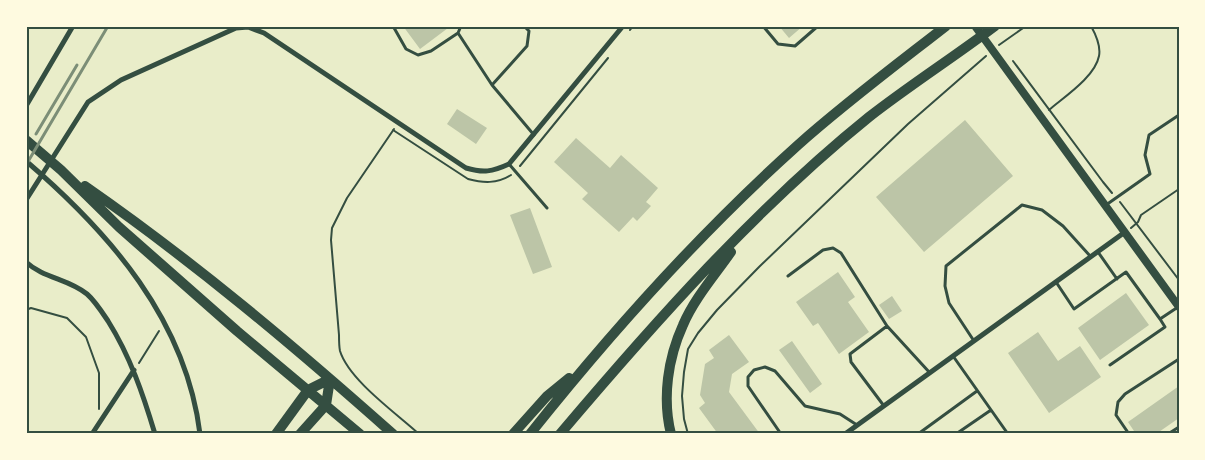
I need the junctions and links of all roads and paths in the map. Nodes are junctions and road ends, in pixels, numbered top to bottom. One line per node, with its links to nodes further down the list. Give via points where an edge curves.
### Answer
1 (73, 26): 20 (street)
2 (393, 26): 14 (lane, via 406,49 418,55 431,51)
3 (461, 26): 14 (lane)
4 (524, 26): 19 (lane, via 529,31 527,46)
5 (623, 26): 24 (street)
6 (763, 26): 7 (lane, via 778,44 795,46)
7 (818, 26)
8 (946, 26): 52 (highway, via 852,99 744,195)
9 (975, 26): 32 (street)
10 (995, 26): 34 (highway, via 870,117)
11 (1026, 26): 13 (path)
12 (1091, 26): 21 (path, via 1100,56 1094,69)
13 (1018, 32)
14 (458, 33): 19 (lane)
15 (999, 42): 16 (path)
16 (1004, 49)
17 (1010, 57): 21 (path)
18 (975, 64): 77 (path, via 759,267 698,333 688,349 684,372 682,396)
19 (492, 86): 24 (lane)
20 (26, 106)
21 (1049, 110): 30 (path)
22 (1179, 115): 30 (lane, via 1149,135 1145,155 1150,174)
23 (398, 123): 27 (street, via 466,168 479,172); 31 (street, via 264,33 248,27 236,28 104,90 88,102); 72 (path, via 347,198 332,228 331,240 340,350 364,386)
24 (534, 135): 27 (street)
25 (26, 140): 28 (highway)
26 (26, 161): 47 (street, via 113,246 146,290)
27 (509, 164): 33 (lane)
28 (61, 170): 56 (highway, via 212,280); 57 (highway, via 237,332)
29 (1179, 189): 35 (path, via 1141,215)
30 (1117, 197): 32 (lane); 35 (path)
31 (26, 200)
32 (1106, 205): 36 (street)
33 (547, 208)
34 (751, 224): 75 (highway, via 625,358); 76 (highway, via 683,324 669,365 666,397)
35 (1136, 224): 36 (path); 42 (path)
36 (1125, 232): 37 (street); 44 (street)
37 (1098, 252): 38 (street); 41 (lane)
38 (1091, 257): 43 (street); 49 (lane, via 1063,226 1042,210 1022,205 946,266 945,286 949,303)
39 (26, 262): 54 (street, via 87,294 114,331)
40 (788, 276): 48 (lane, via 823,250 833,248 841,254)
41 (1117, 279): 43 (lane, via 1074,309); 46 (lane, via 1126,272)
42 (1179, 280)
43 (1056, 282): 49 (street)
44 (1179, 307): 46 (lane)
45 (26, 310): 62 (path, via 32,308 67,318 86,337 99,373)
46 (1160, 320): 53 (lane, via 1165,327)
47 (164, 322): 54 (path); 67 (street, via 188,380)
48 (887, 326): 55 (lane); 60 (lane, via 850,354 850,362)
49 (974, 341): 50 (street)
50 (953, 356): 55 (street); 58 (lane)
51 (1179, 359): 83 (lane, via 1125,394 1118,402 1116,414)
52 (586, 364): 73 (highway, via 547,396); 74 (highway)
53 (1110, 365)
54 (134, 370): 62 (street); 66 (street)
55 (930, 373): 60 (street)
56 (330, 379): 57 (highway); 59 (highway); 71 (highway)
57 (308, 390): 59 (highway); 68 (highway)
58 (977, 391): 61 (lane); 80 (lane)
59 (326, 405): 69 (highway); 70 (highway)
60 (884, 406): 63 (street)
61 (991, 410): 81 (lane); 82 (lane)
62 (98, 424): 65 (street)
63 (857, 425): 78 (lane, via 840,414 805,406 775,371 765,367 754,370 748,377 748,386); 79 (street)
64 (1179, 427): 84 (lane)
65 (92, 434)
66 (154, 434)
67 (200, 434)
68 (276, 434)
69 (300, 434)
70 (360, 434)
71 (392, 434)
72 (419, 434)
73 (513, 434)
74 (530, 434)
75 (560, 434)
76 (671, 434)
77 (688, 434)
78 (781, 434)
79 (845, 434)
80 (918, 434)
81 (956, 434)
82 (1008, 434)
83 (1129, 434)
84 (1168, 434)

